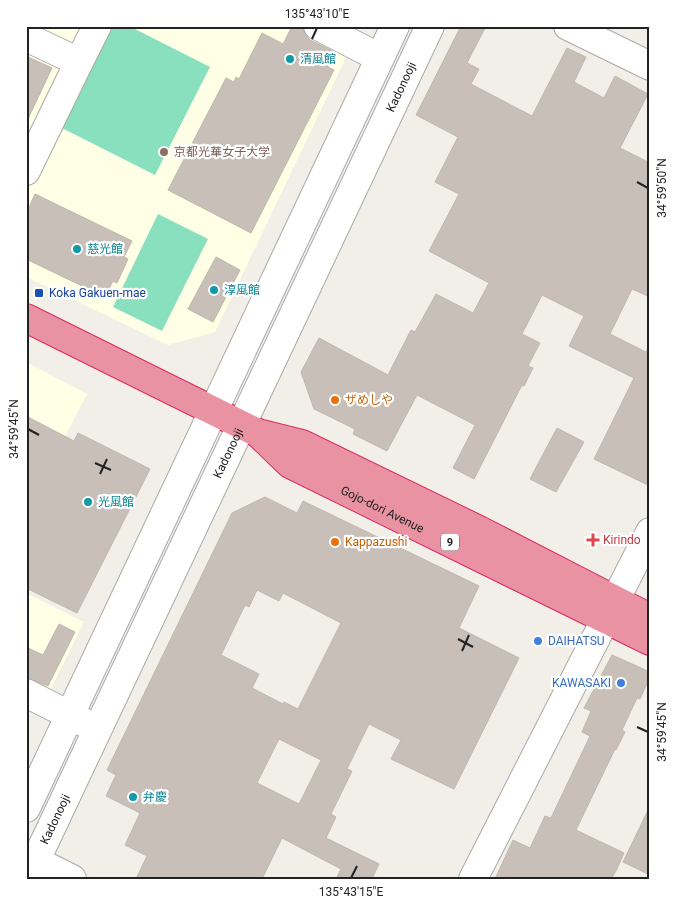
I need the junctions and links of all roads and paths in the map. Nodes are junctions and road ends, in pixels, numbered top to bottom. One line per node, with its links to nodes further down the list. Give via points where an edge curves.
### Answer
1 (97, 26): 8 (street)
2 (318, 26): 7 (street)
3 (395, 26): 7 (street)
4 (430, 26): 13 (street, Kadonooji)
5 (568, 26): 9 (street)
6 (26, 37): 8 (street)
7 (380, 58): 12 (street)
8 (79, 62): 10 (street)
9 (650, 66)
10 (26, 171)
11 (26, 318): 12 (highway, Gojo-dori Avenue / 9)
12 (214, 411): 13 (highway, Gojo-dori Avenue / 9); 19 (street)
13 (250, 429): 15 (highway, Gojo-dori Avenue / 9, via 302,444 479,530); 20 (street, Kadonooji)
14 (650, 532): 15 (street)
15 (610, 609): 16 (highway, Gojo-dori Avenue / 9); 17 (highway, Gojo-dori Avenue / 9); 24 (street)
16 (650, 618)
17 (650, 641)
18 (26, 693): 19 (street)
19 (70, 715): 20 (street); 21 (street)
20 (98, 729): 22 (street, Kadonooji)
21 (26, 808)
22 (30, 865): 23 (street)
23 (72, 879)
24 (473, 879)

